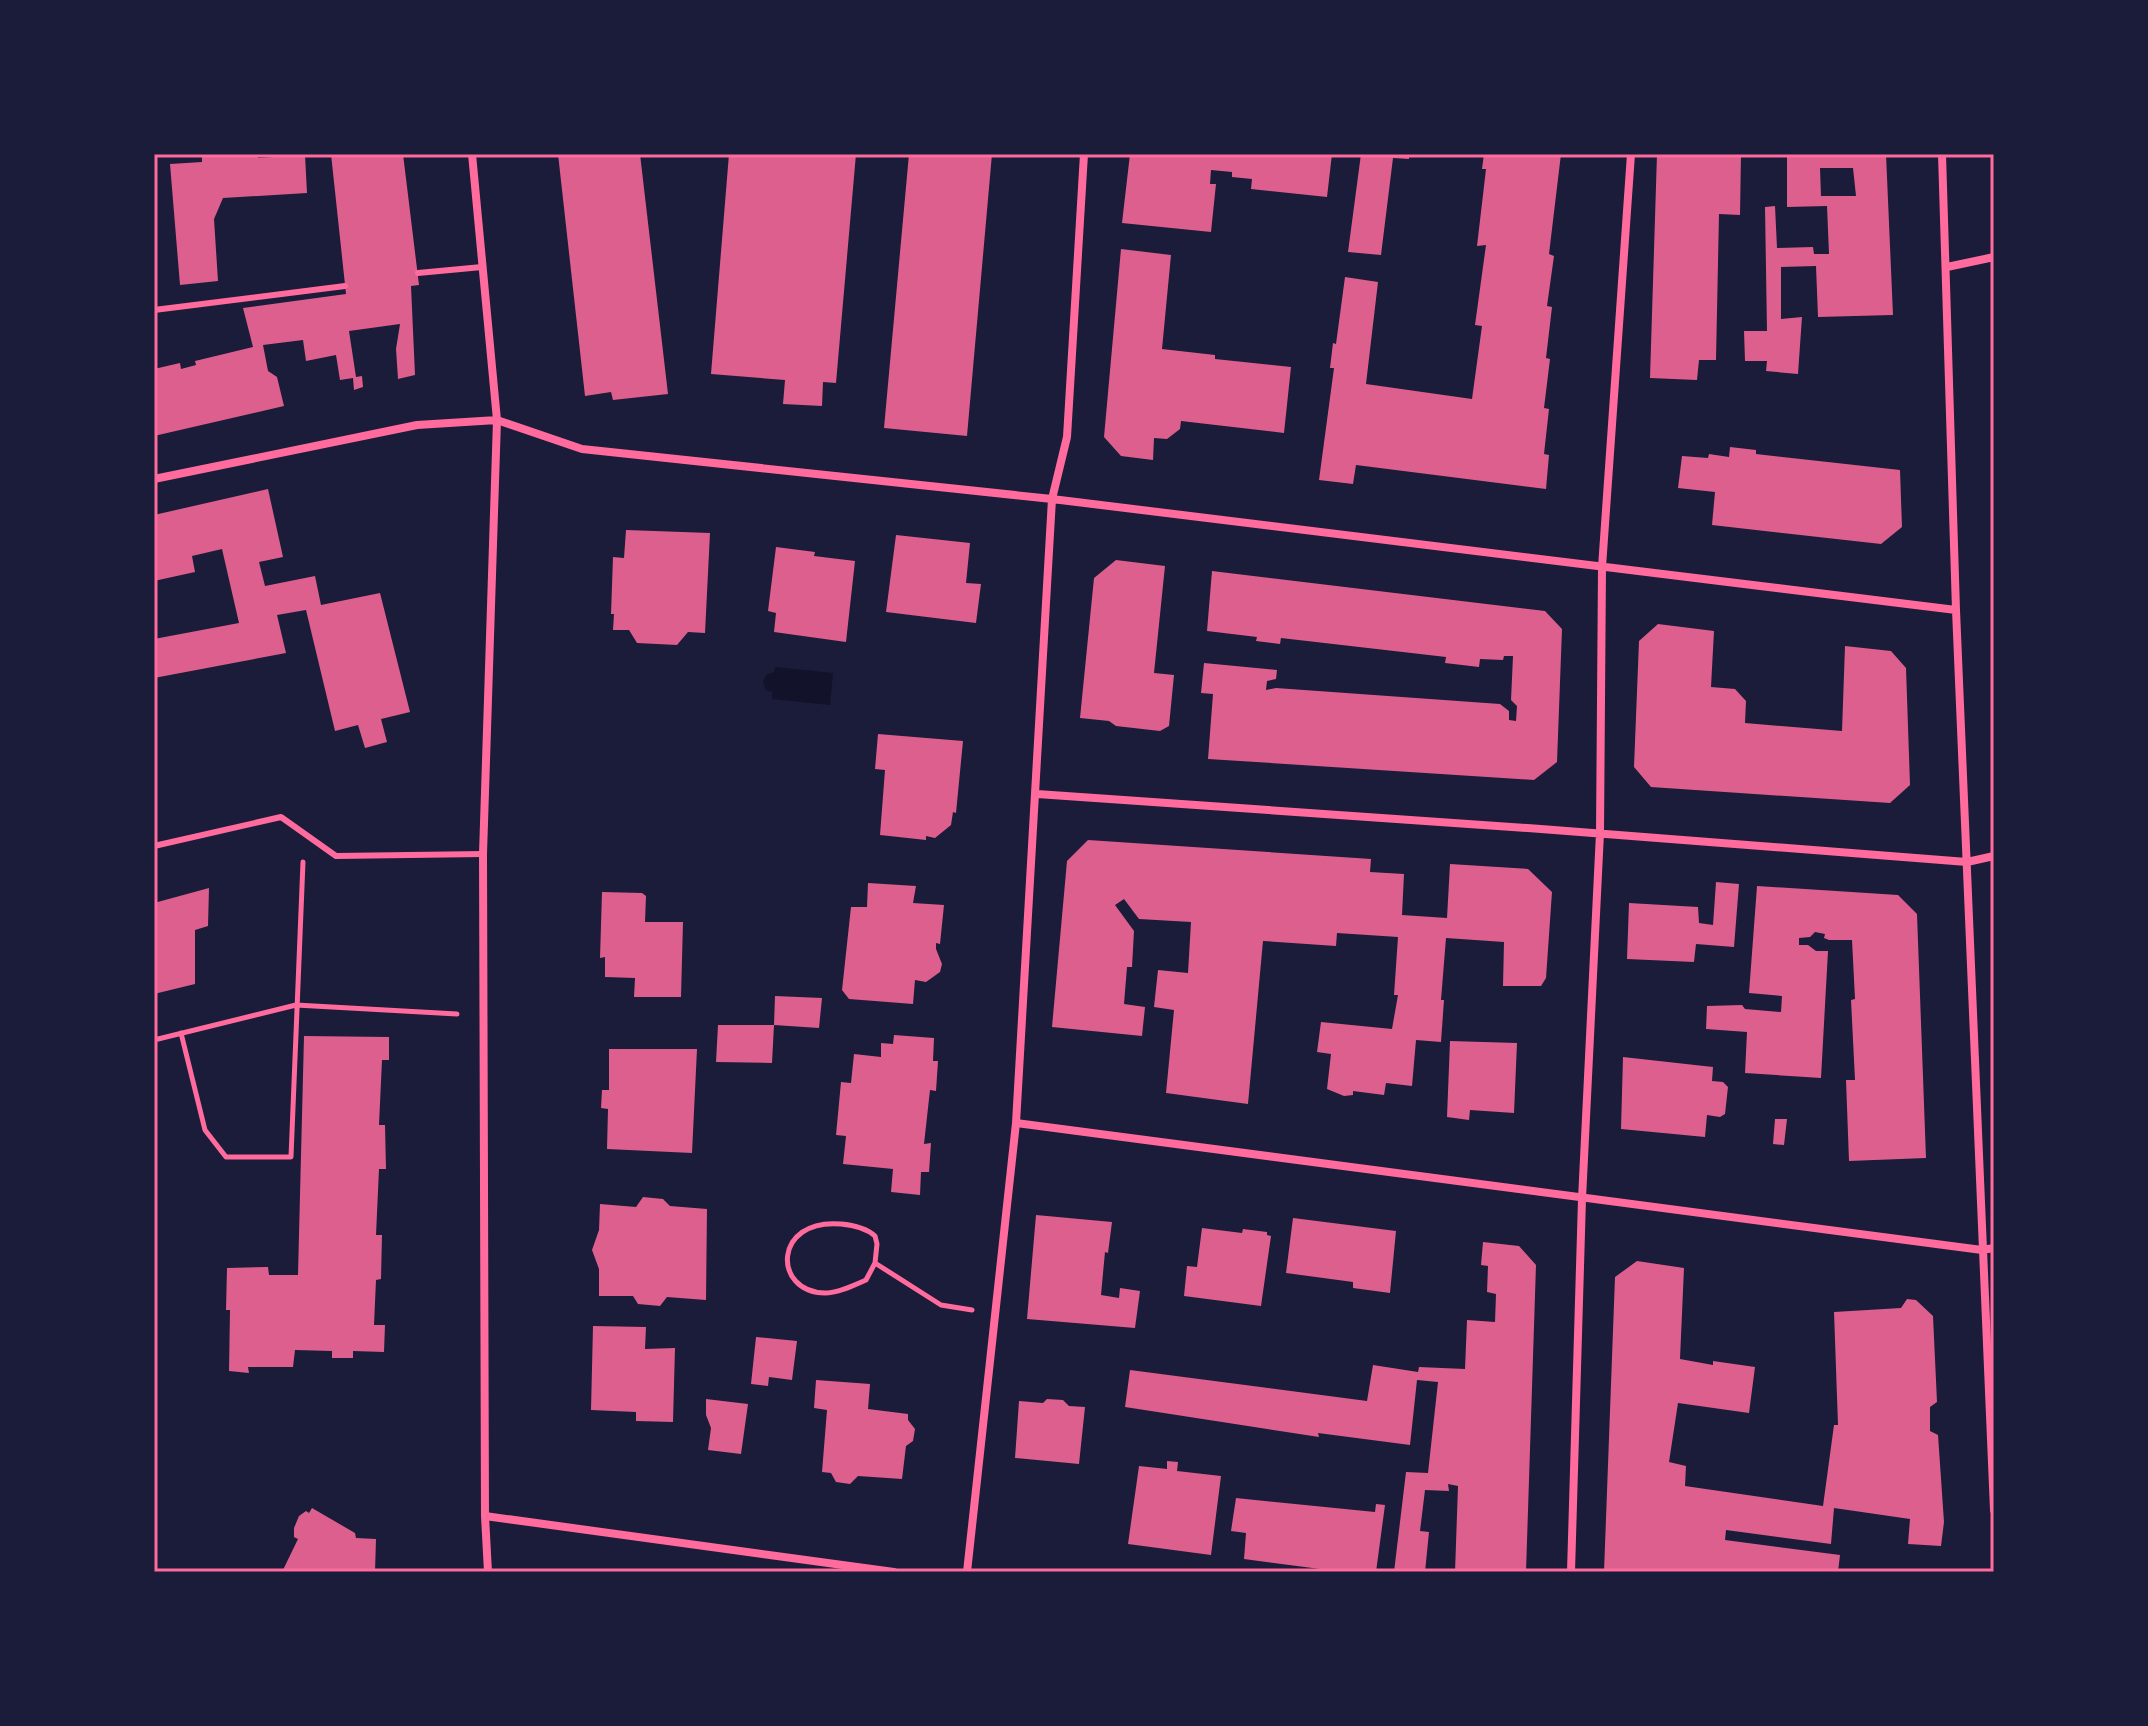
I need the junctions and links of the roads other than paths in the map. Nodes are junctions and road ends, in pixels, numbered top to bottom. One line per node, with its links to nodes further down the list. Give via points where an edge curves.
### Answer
1 (472, 154): 6 (street)
2 (1084, 154): 13 (street, via 1067,437)
3 (1631, 154): 14 (street)
4 (1942, 154): 7 (street)
5 (1994, 257): 7 (street)
6 (482, 267): 8 (lane); 11 (street)
7 (1947, 267): 15 (street)
8 (418, 273)
9 (345, 286): 10 (lane)
10 (154, 310)
11 (497, 420): 12 (street, via 417,425); 13 (street, via 582,449); 19 (street)
12 (154, 479)
13 (1052, 499): 14 (street); 16 (street)
14 (1602, 567): 15 (street); 17 (street)
15 (1956, 610): 21 (street)
16 (1037, 794): 17 (street); 22 (street)
17 (1600, 833): 21 (street); 23 (street)
18 (154, 846): 19 (lane, via 281,817 336,856)
19 (483, 854): 27 (street)
20 (1994, 856): 21 (street)
21 (1967, 862): 25 (street)
22 (1016, 1123): 23 (street); 30 (street)
23 (1582, 1199): 25 (street); 31 (street)
24 (1994, 1248): 25 (street)
25 (1982, 1250): 26 (street)
26 (1994, 1510)
27 (485, 1516): 28 (street); 29 (street)
28 (488, 1572)
29 (894, 1572)
30 (967, 1572)
31 (1571, 1572)

